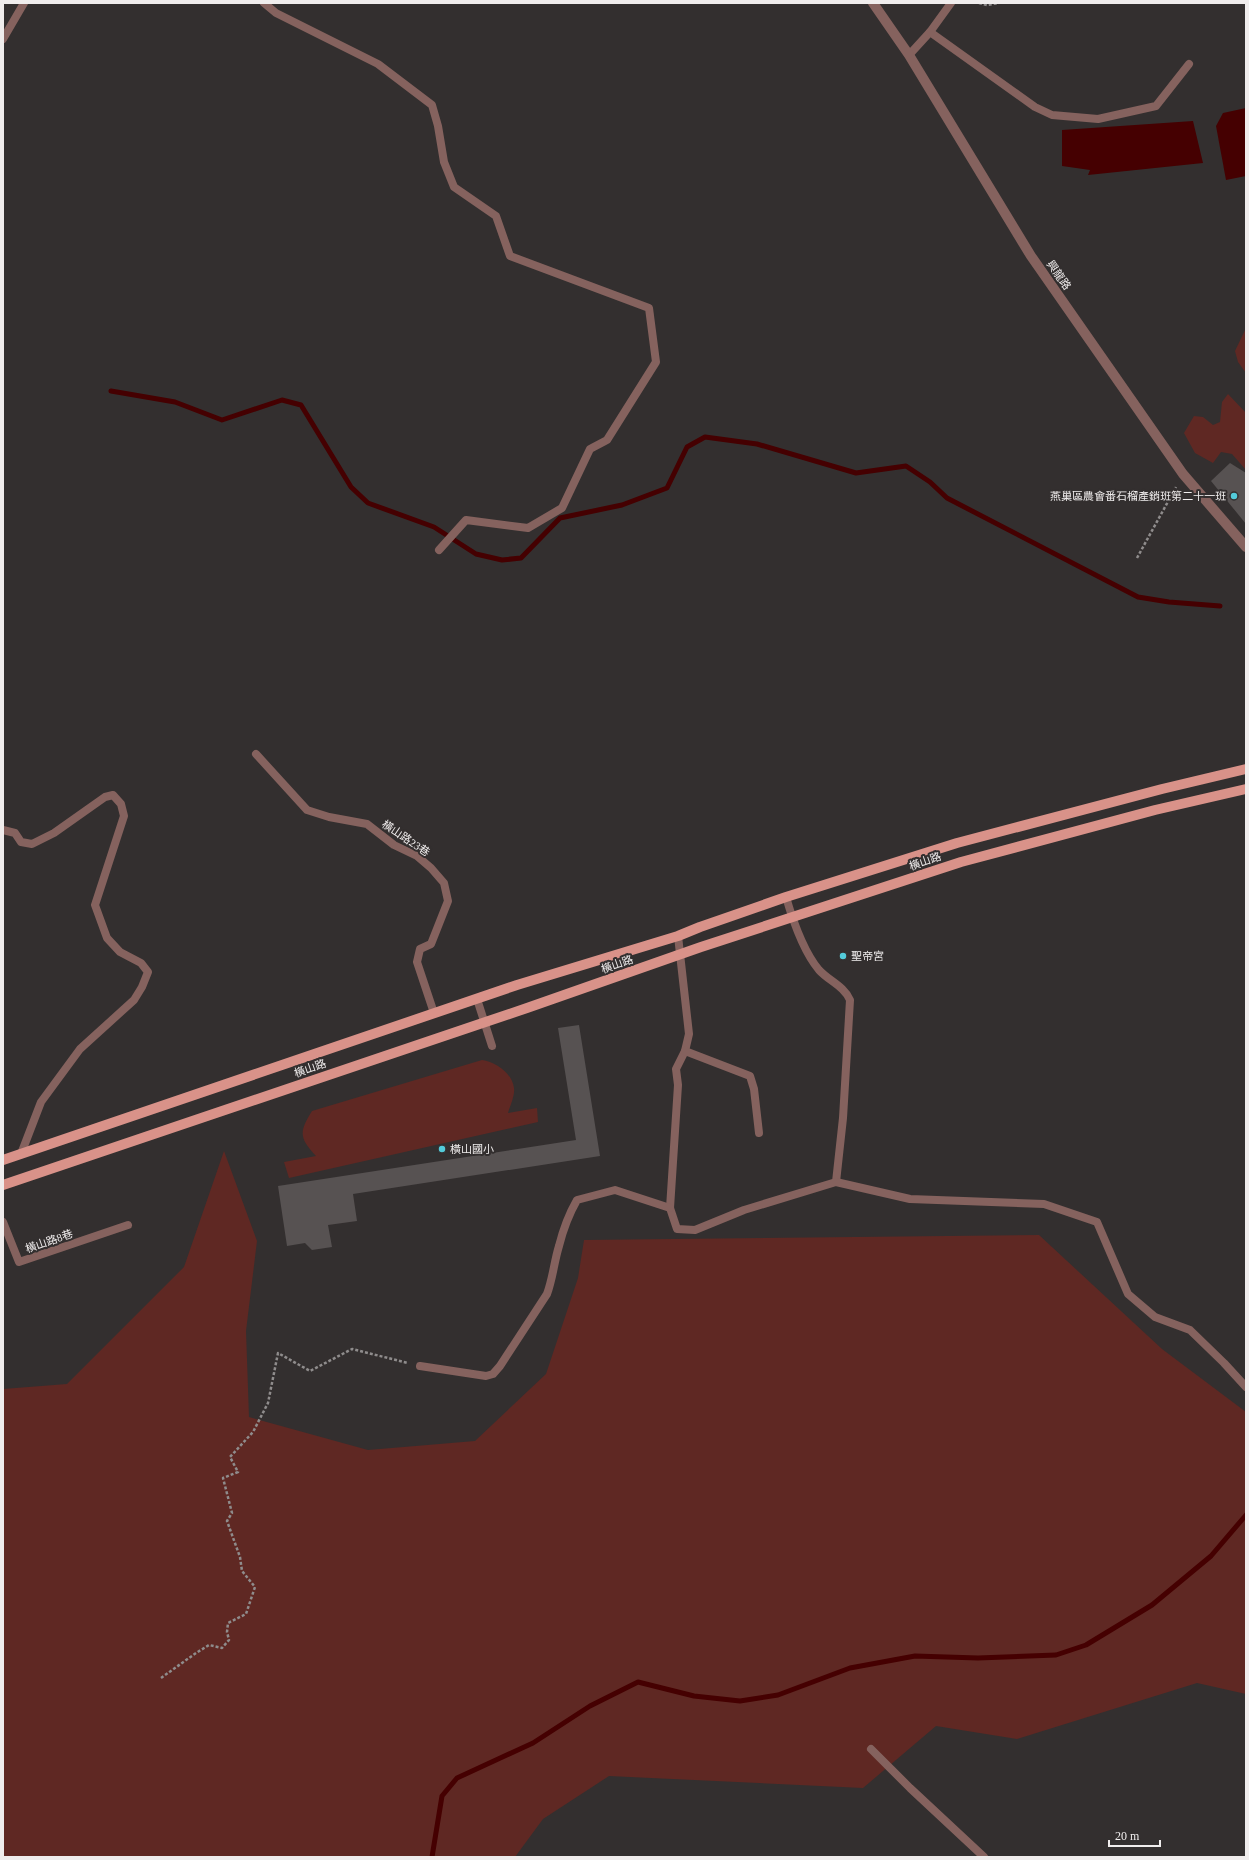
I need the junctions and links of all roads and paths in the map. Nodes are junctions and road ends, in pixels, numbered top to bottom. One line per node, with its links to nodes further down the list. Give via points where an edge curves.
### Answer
1 (24, 3): 8 (lane)
2 (264, 3): 13 (lane, via 276,13 378,64 432,105 444,162 454,187 496,216 510,256 649,308 656,362 607,440 590,449 562,508 528,528 466,520)
3 (873, 3): 9 (street, 興龍路)
4 (951, 3): 7 (lane)
5 (979, 3): 6 (path)
6 (999, 3)
7 (930, 32): 9 (lane); 10 (lane, via 1035,107 1052,115 1098,120 1156,106)
8 (3, 39)
9 (909, 55): 11 (street, 興龍路, via 1031,256)
10 (1189, 64)
11 (1183, 474): 12 (street, 興龍路); 14 (path)
12 (1246, 547)
13 (439, 550)
14 (1137, 558)
15 (256, 754): 24 (lane, 橫山路23巷, via 306,810 367,824 394,845 417,856 444,883 448,901 441,922 431,944 420,949 417,962)
16 (1246, 769): 19 (main road, 橫山路, via 957,843)
17 (1246, 789): 20 (main road, 橫山路, via 961,862)
18 (3, 830): 29 (lane, via 14,832 21,842 32,844 54,833 105,797 113,795 121,804 124,816 95,905 107,938 120,952 141,963 148,972 134,1000 80,1049 41,1102)
19 (786, 898): 20 (lane); 21 (main road, 橫山路, via 700,926)
20 (792, 918): 22 (main road, 橫山路); 31 (lane, via 819,970 847,992 850,1000 843,1118)
21 (678, 936): 22 (lane); 23 (main road, 橫山路)
22 (680, 955): 25 (main road, 橫山路); 27 (lane, via 689,1034)
23 (477, 999): 24 (main road, 橫山路); 25 (lane)
24 (434, 1013): 29 (main road, 橫山路)
25 (485, 1022): 26 (lane); 32 (main road, 橫山路)
26 (492, 1046)
27 (685, 1051): 28 (lane, via 750,1076); 33 (lane, via 676,1069 678,1085)
28 (759, 1133)
29 (21, 1154): 30 (main road, 橫山路)
30 (3, 1160)
31 (836, 1182): 33 (lane, via 744,1210 695,1230 677,1229); 37 (lane, via 910,1199 1044,1204 1097,1222 1128,1294 1155,1317 1190,1330)
32 (3, 1185)
33 (670, 1208): 36 (lane, via 615,1190 577,1200 568,1217 559,1245 552,1282 547,1294 497,1370 486,1376)
34 (3, 1222): 35 (lane, 橫山路8巷, via 19,1262)
35 (128, 1225)
36 (420, 1366): 38 (path, via 352,1349 310,1371 278,1353 268,1403 253,1432 230,1457 238,1472 223,1478 232,1513 226,1521 240,1558 242,1571 255,1587 246,1614 228,1623 229,1640 222,1648 209,1645)
37 (1246, 1387)
38 (161, 1678)
39 (872, 1749): 40 (lane)
40 (984, 1857)

